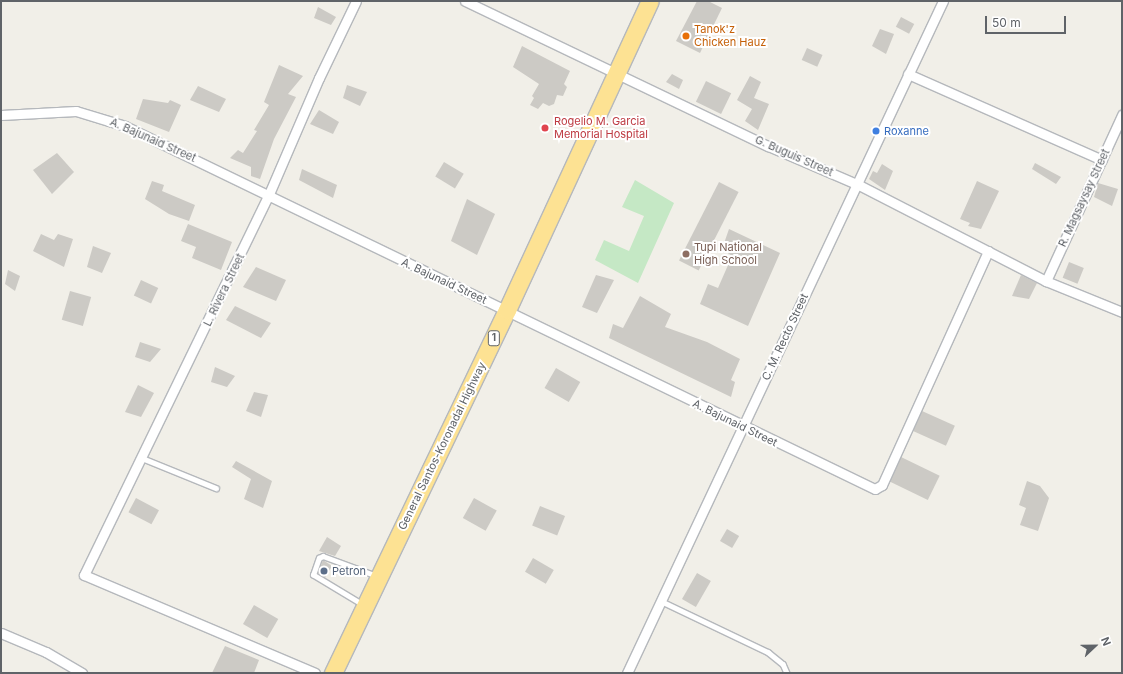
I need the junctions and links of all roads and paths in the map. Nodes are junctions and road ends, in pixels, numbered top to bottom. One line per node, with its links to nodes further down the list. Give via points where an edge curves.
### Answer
1 (356, 1): 11 (street, L. Rivera Street, via 319,78)
2 (465, 1): 5 (street, G. Buguis Street)
3 (650, 1): 5 (highway, General Santos-Koronadal Highway / 1)
4 (943, 1): 6 (street, C. M. Recto Street)
5 (617, 73): 10 (street, G. Buguis Street, via 768,146); 14 (highway, General Santos-Koronadal Highway / 1)
6 (908, 74): 9 (street); 10 (street, C. M. Recto Street)
7 (1, 115): 11 (street, A. Bajunaid Street, via 60,111 93,114 149,137)
8 (1122, 115): 9 (street, R. Magsaysay Street)
9 (1102, 160): 13 (street, R. Magsaysay Street)
10 (859, 185): 12 (street, G. Buguis Street); 16 (street, C. M. Recto Street)
11 (269, 194): 14 (street, A. Bajunaid Street, via 390,257); 17 (street, L. Rivera Street)
12 (988, 251): 13 (street, G. Buguis Street); 16 (street, A. Bajunaid Street, via 878,489 873,489)
13 (1046, 281): 15 (street, G. Buguis Street)
14 (507, 310): 16 (street, A. Bajunaid Street); 19 (highway, General Santos-Koronadal Highway / 1)
15 (1122, 312)
16 (744, 427): 20 (street, C. M. Recto Street)
17 (142, 458): 18 (lane); 24 (street, L. Rivera Street, via 84,575)
18 (216, 488)
19 (378, 576): 21 (highway, General Santos-Koronadal Highway / 1); 21 (lane, via 323,556 319,558 313,575)
20 (661, 601): 26 (street, C. M. Recto Street); 27 (lane, via 768,652 783,664)
21 (365, 606): 25 (highway, General Santos-Koronadal Highway / 1)
22 (1, 633): 23 (street, via 46,652)
23 (82, 673)
24 (315, 673)
25 (333, 673)
26 (627, 673)
27 (787, 673)

